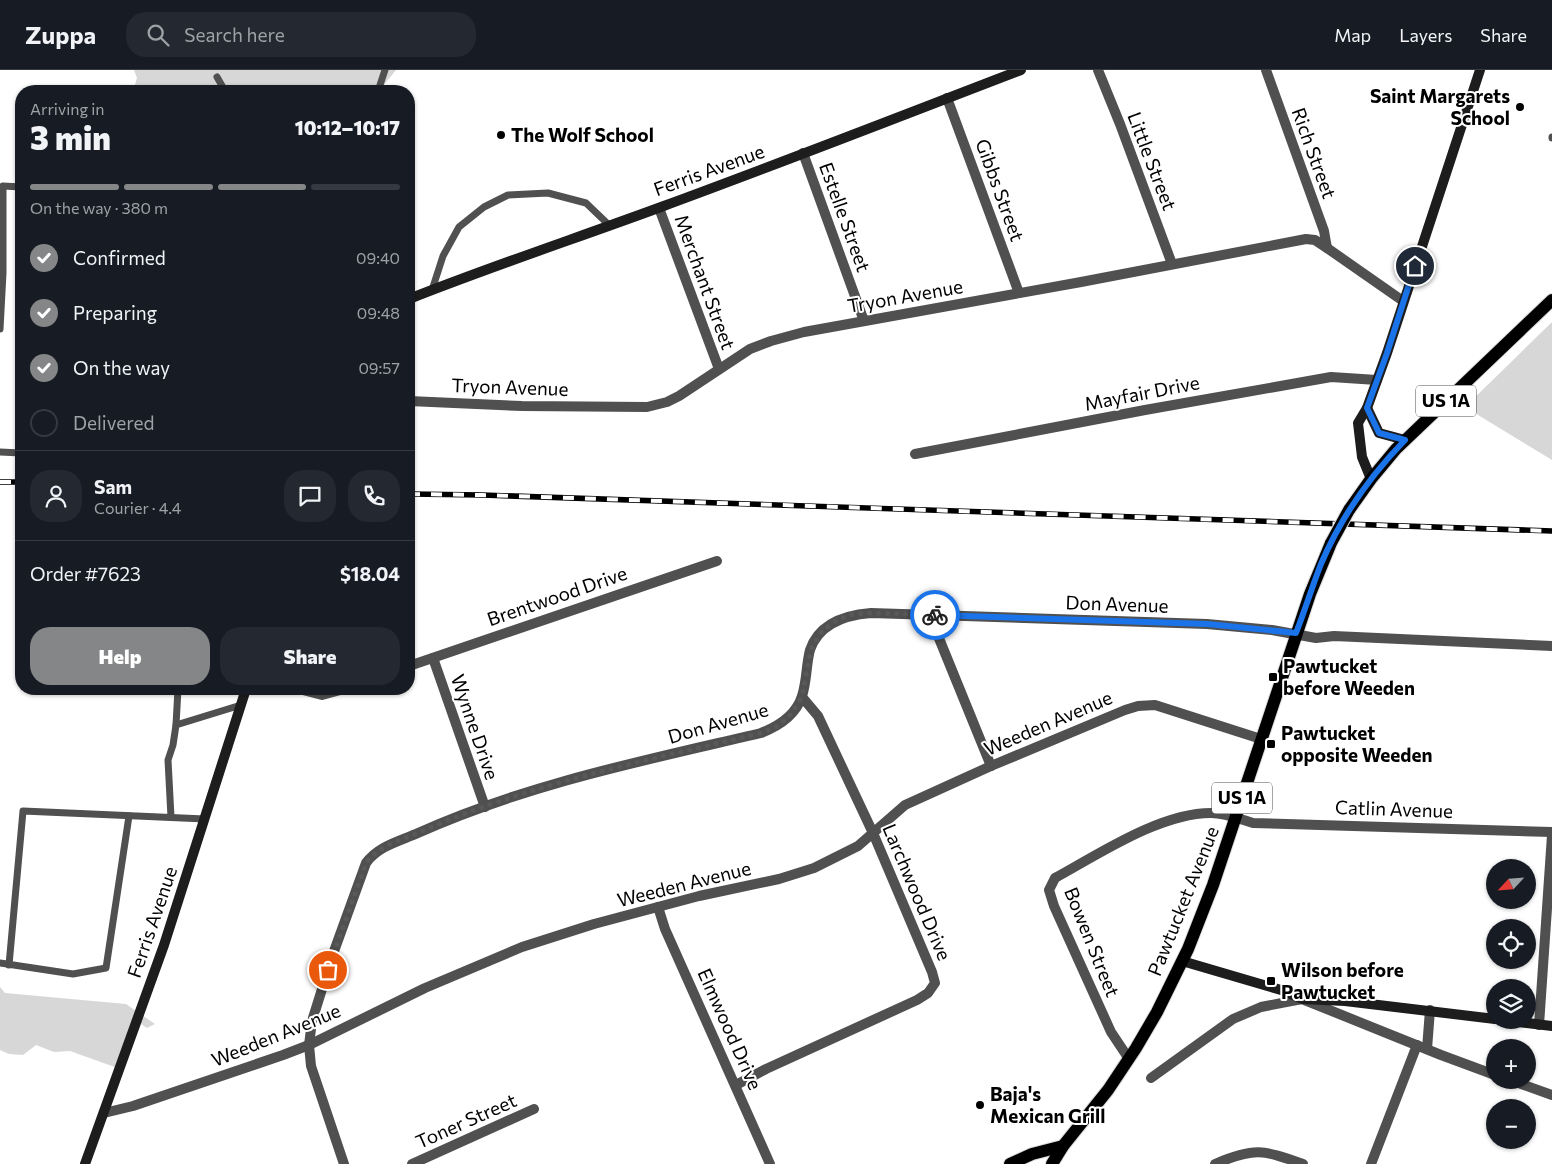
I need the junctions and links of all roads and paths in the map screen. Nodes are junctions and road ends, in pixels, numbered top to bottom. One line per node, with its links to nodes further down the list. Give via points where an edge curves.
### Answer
1 (385, 70): 8 (lane)
2 (1021, 70): 9 (street, Ferris Avenue)
3 (1098, 70): 15 (street, Little Street)
4 (1266, 70): 14 (street, Rich Street)
5 (1480, 70): 20 (street)
6 (217, 77): 7 (lane)
7 (222, 85)
8 (380, 85)
9 (947, 98): 10 (street, Ferris Avenue); 17 (street, Gibbs Street)
10 (803, 153): 12 (street, Ferris Avenue); 21 (street, Estelle Street)
11 (15, 186): 22 (lane, via 3,186)
12 (659, 208): 13 (street, Ferris Avenue); 23 (street, Merchant Street)
13 (609, 225): 16 (street, Ferris Avenue); 16 (lane, via 586,203 548,193 508,195 484,207 459,227 443,256)
14 (1327, 248): 15 (street, Tryon Avenue, via 1306,238); 20 (street, Tryon Avenue)
15 (1172, 264): 17 (street, Tryon Avenue)
16 (432, 290): 18 (street, Ferris Avenue)
17 (1019, 293): 21 (street, Tryon Avenue)
18 (415, 297)
19 (1552, 300): 27 (main road, Pawtucket Avenue / US 1A)
20 (1403, 301): 24 (street)
21 (864, 321): 23 (street, Tryon Avenue, via 771,340)
22 (0, 329)
23 (719, 368): 25 (street, Tryon Avenue, via 667,402 647,407)
24 (1377, 380): 26 (street); 30 (street, Mayfair Drive, via 1331,377)
25 (415, 401)
26 (1367, 408): 27 (street, via 1379,433); 31 (street, via 1358,423 1362,457)
27 (1405, 440): 31 (main road, Pawtucket Avenue / US 1A)
28 (0, 452): 29 (lane)
29 (15, 453)
30 (915, 454)
31 (1371, 479): 34 (main road, Pawtucket Avenue / US 1A, bridge, via 1331,543)
32 (717, 561): 36 (street, Brentwood Drive)
33 (935, 616): 34 (street, Don Avenue, via 1207,624); 40 (street, Don Avenue, via 871,613 853,614 837,620 822,631 811,649); 44 (street, via 936,631)
34 (1296, 633): 35 (street, Don Avenue, via 1316,638 1334,636); 43 (main road, Pawtucket Avenue / US 1A)
35 (1552, 646)
36 (433, 658): 37 (street, Brentwood Drive); 45 (street, Wynne Drive)
37 (415, 664)
38 (178, 695): 42 (lane)
39 (244, 695): 41 (street, Ferris Avenue)
40 (802, 697): 45 (street, Don Avenue, via 778,726 761,733 577,777); 50 (street, Larchwood Drive, via 818,716)
41 (240, 705): 42 (lane); 49 (street, Ferris Avenue)
42 (176, 725): 47 (lane, via 168,760)
43 (1261, 739): 44 (street, Weeden Avenue, via 1155,705 1138,706); 48 (main road, Pawtucket Avenue / US 1A)
44 (991, 766): 50 (street, Weeden Avenue, via 905,805)
45 (485, 807): 62 (street, Don Avenue, via 383,848 366,863 312,1021)
46 (129, 816): 47 (lane); 55 (lane, via 106,968 73,974); 55 (lane, via 23,811)
47 (171, 817): 49 (lane)
48 (1236, 818): 51 (street, Catlin Avenue, via 1253,823); 53 (main road, Pawtucket Avenue / US 1A, via 1204,910); 64 (street, Bowen Street, via 1212,813 1180,818 1144,830 1055,878 1048,890 1111,1032)
49 (204, 819): 71 (street, Ferris Avenue)
50 (873, 833): 52 (street, Weeden Avenue, via 858,846 814,868); 67 (street, Larchwood Drive, via 935,983 917,1000)
51 (1552, 833): 60 (street)
52 (658, 907): 62 (street, Weeden Avenue, via 522,947 425,988); 67 (street, Elmwood Drive)
53 (1182, 961): 56 (street); 64 (main road, Pawtucket Avenue / US 1A)
54 (0, 963): 55 (lane)
55 (9, 965)
56 (1302, 999): 57 (street); 63 (street); 66 (street, via 1261,1007 1233,1019)
57 (1430, 1010): 58 (street); 63 (street)
58 (1486, 1018)
59 (1536, 1025): 60 (street)
60 (1539, 1025): 61 (street)
61 (1552, 1026)
62 (309, 1045): 71 (street, Weeden Avenue); 74 (street, Don Avenue, via 311,1066)
63 (1422, 1047): 65 (street); 81 (street)
64 (1129, 1059): 72 (main road, Pawtucket Avenue / US 1A)
65 (1486, 1072)
66 (1151, 1078)
67 (736, 1084): 76 (street, Elmwood Drive)
68 (1535, 1089): 69 (street)
69 (1552, 1095)
70 (534, 1109): 75 (street, Toner Street)
71 (104, 1113): 73 (street, Ferris Avenue)
72 (1063, 1146): 77 (main road); 78 (main road, Pawtucket Avenue)
73 (85, 1164)
74 (344, 1164)
75 (412, 1164)
76 (770, 1164)
77 (1010, 1164)
78 (1052, 1164)
79 (1215, 1164): 80 (street, via 1239,1154 1263,1151)
80 (1303, 1164)
81 (1371, 1164)

